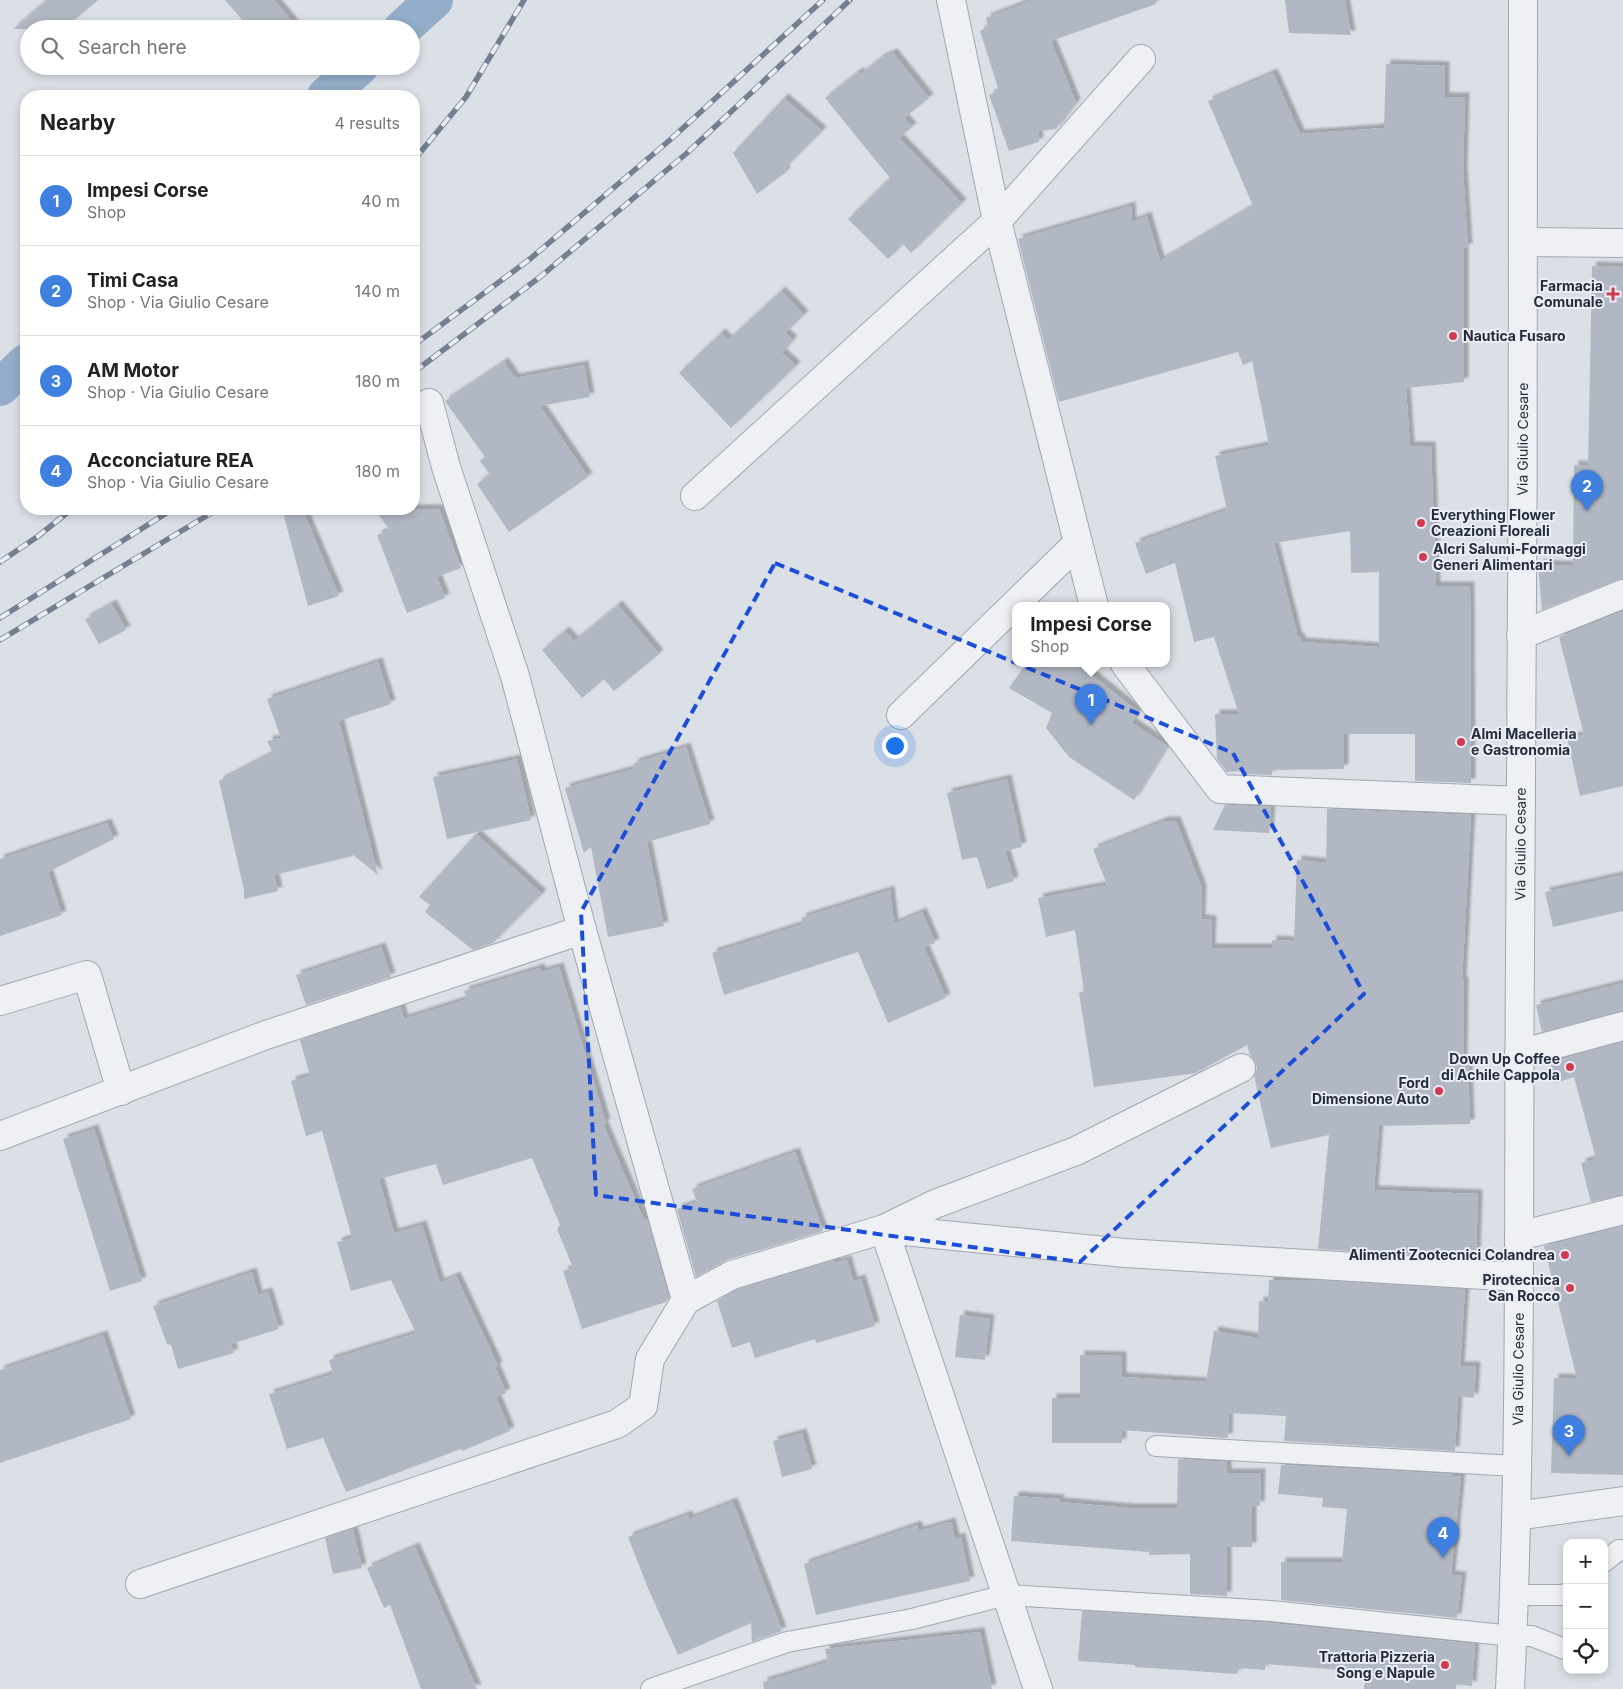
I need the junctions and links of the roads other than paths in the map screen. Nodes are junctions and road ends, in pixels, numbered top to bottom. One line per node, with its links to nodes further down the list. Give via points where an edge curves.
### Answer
1 (951, 0): 4 (street)
2 (1522, 0): 5 (street, Via Giulio Cesare)
3 (1141, 59): 4 (street)
4 (997, 220): 8 (street); 9 (street)
5 (1525, 242): 6 (street); 14 (street, Via Giulio Cesare)
6 (1623, 244)
7 (429, 404): 18 (street, via 446,467 515,676)
8 (695, 496)
9 (1078, 544): 11 (street); 12 (street)
10 (1623, 594): 14 (street)
11 (1018, 602)
12 (1093, 602)
13 (1012, 608): 16 (street)
14 (1521, 635): 17 (street, Via Giulio Cesare)
15 (1127, 667): 17 (street, via 1220,789)
16 (901, 715)
17 (1521, 802): 21 (street, Via Giulio Cesare)
18 (582, 930): 23 (street, via 266,1035); 29 (street)
19 (0, 1000): 23 (street, via 87,976)
20 (1623, 1026): 21 (street)
21 (1519, 1054): 27 (street, Via Giulio Cesare)
22 (1241, 1068): 26 (street, via 1076,1151 935,1204)
23 (121, 1091): 24 (street)
24 (0, 1136)
25 (1623, 1210): 27 (street)
26 (884, 1229): 28 (street, via 1125,1253); 29 (street, via 732,1275); 35 (street)
27 (1519, 1236): 28 (street, Via Giulio Cesare)
28 (1518, 1277): 31 (street, Via Giulio Cesare)
29 (686, 1300): 34 (street, via 650,1359 643,1406 617,1424)
30 (1156, 1446): 31 (lane)
31 (1516, 1466): 33 (street, Via Giulio Cesare)
32 (1623, 1500): 33 (street)
33 (1516, 1516): 36 (street, Via Giulio Cesare)
34 (140, 1584)
35 (1006, 1594): 38 (lane, via 1271,1611); 40 (lane, via 912,1619 787,1642); 41 (street)
36 (1514, 1595): 37 (lane); 38 (street, Via Giulio Cesare)
37 (1563, 1595)
38 (1513, 1636): 39 (lane, via 1532,1636); 42 (street, Via Giulio Cesare)
39 (1563, 1648)
40 (651, 1689)
41 (1038, 1689)
42 (1510, 1689)

